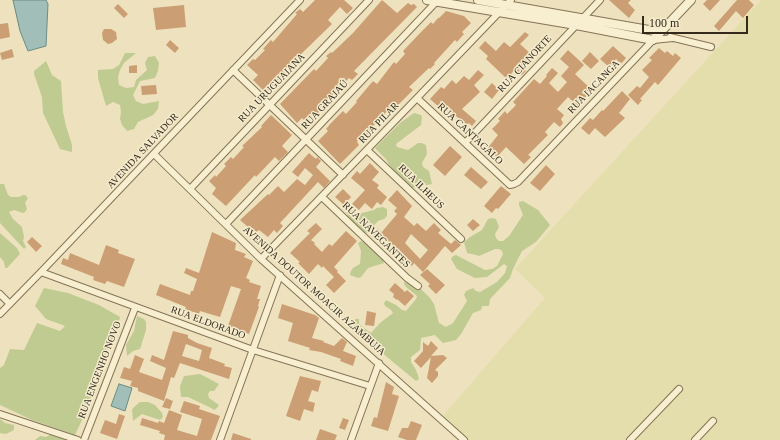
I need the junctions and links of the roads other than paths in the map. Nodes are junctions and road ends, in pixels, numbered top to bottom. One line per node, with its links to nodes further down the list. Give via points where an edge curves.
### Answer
1 (300, 0): 16 (street, AVENIDA SALVADOR)
2 (369, 0): 18 (street, RUA URUGUAIANA)
3 (427, 0): 7 (street)
4 (478, 0): 8 (street)
5 (600, 0): 10 (street, RUA CIANORTE)
6 (691, 0): 12 (street, RUA IACANGA)
7 (437, 1): 9 (street); 19 (street, RUA GRAJAÚ)
8 (508, 3): 9 (street, RUA PILAR); 10 (street)
9 (499, 13): 11 (street); 17 (street, RUA PILAR)
10 (582, 18): 11 (street, RUA CIANORTE); 12 (street)
11 (576, 25): 14 (street); 20 (street, RUA CIANORTE)
12 (660, 32): 13 (street); 14 (street, RUA IACANGA)
13 (673, 38): 14 (street); 15 (street)
14 (653, 40): 24 (street, RUA IACANGA, via 518,182)
15 (711, 47)
16 (233, 70): 18 (street); 22 (street, AVENIDA SALVADOR)
17 (417, 98): 20 (street, RUA CANTAGALO); 21 (street, RUA PILAR)
18 (268, 105): 19 (street); 25 (street, RUA URUGUAIANA)
19 (305, 140): 23 (street); 27 (street, RUA GRAJAÚ)
20 (465, 143): 24 (street, RUA CANTAGALO)
21 (367, 150): 23 (street, RUA PILAR); 28 (street, RUA ILHEUS)
22 (154, 154): 25 (street, AVENIDA DOUTOR MOACIR AZAMBUJA); 30 (street, AVENIDA SALVADOR)
23 (343, 175): 26 (street, RUA PILAR)
24 (510, 185)
25 (190, 190): 27 (street, AVENIDA DOUTOR MOACIR AZAMBUJA)
26 (322, 197): 29 (street, RUA PILAR); 32 (street, RUA NAVEGANTES)
27 (226, 224): 29 (street, AVENIDA DOUTOR MOACIR AZAMBUJA)
28 (461, 240)
29 (261, 259): 31 (street, AVENIDA DOUTOR MOACIR AZAMBUJA)
30 (41, 272): 34 (street, AVENIDA SALVADOR); 35 (street, RUA ELDORADO)
31 (280, 276): 37 (street); 38 (street, AVENIDA DOUTOR MOACIR AZAMBUJA)
32 (418, 286)
33 (0, 294): 34 (street)
34 (10, 304): 36 (street, AVENIDA SALVADOR)
35 (135, 308): 37 (street, RUA ELDORADO); 44 (street, RUA ENGENHO NOVO)
36 (0, 314)
37 (253, 350): 39 (street, RUA ELDORADO); 45 (street)
38 (379, 364): 39 (street); 47 (street, AVENIDA DOUTOR MOACIR AZAMBUJA)
39 (370, 386): 46 (street)
40 (679, 389): 48 (street)
41 (0, 414): 43 (street)
42 (713, 421): 49 (street)
43 (78, 440)
44 (84, 440)
45 (220, 440)
46 (350, 440)
47 (464, 440)
48 (630, 440)
49 (695, 440)

